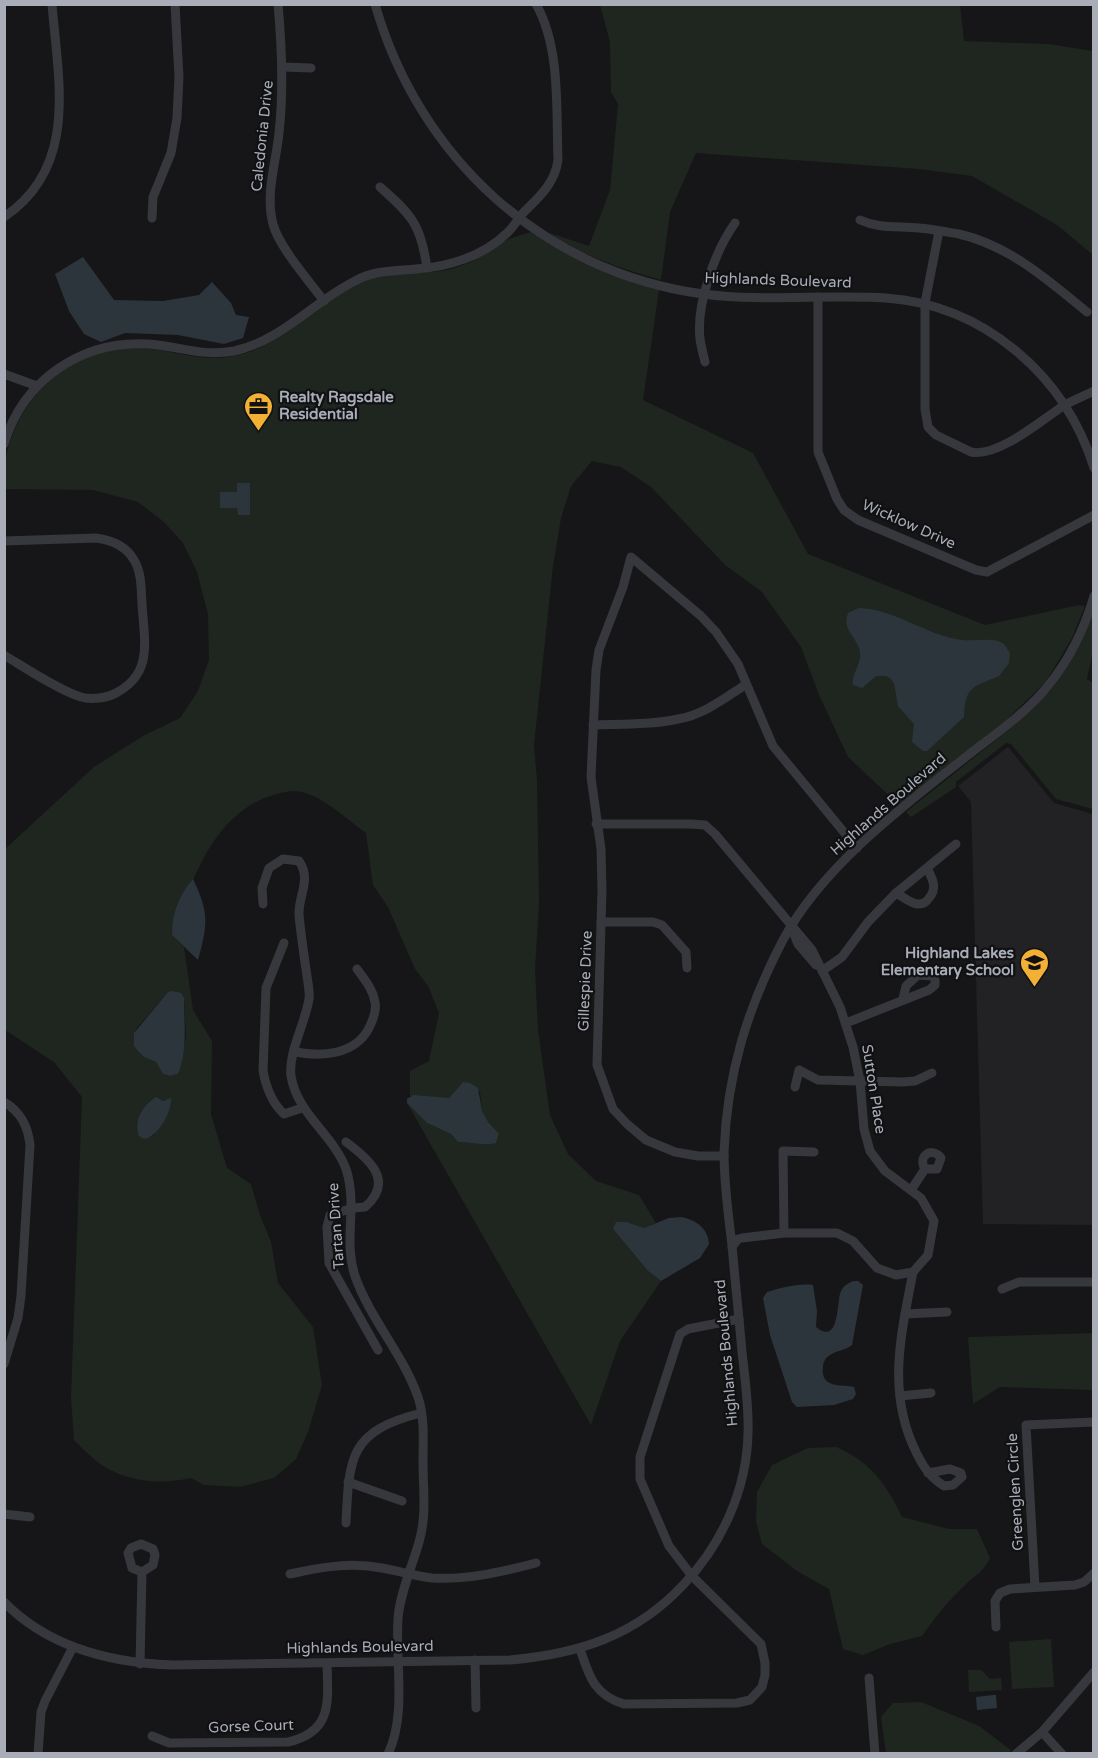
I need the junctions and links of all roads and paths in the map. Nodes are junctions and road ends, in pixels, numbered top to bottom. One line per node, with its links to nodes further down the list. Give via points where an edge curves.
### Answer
1 (52, 4): 9 (street, via 59,131 49,167 29,196)
2 (174, 4): 10 (street, via 179,77 177,118 171,153 153,197)
3 (278, 4): 6 (street, Caledonia Drive)
4 (375, 4): 11 (street, Highlands Boulevard, via 396,64 435,133 476,181)
5 (536, 4): 11 (street, via 552,45 558,160 551,184)
6 (283, 67): 7 (street, Caledonia Drive); 18 (street, Caledonia Drive, via 280,132 270,196 273,224)
7 (311, 68)
8 (380, 187): 15 (street, via 406,209 416,225)
9 (4, 217)
10 (152, 218)
11 (519, 218): 15 (street, via 487,248 456,262); 16 (street, Highlands Boulevard, via 561,246 603,267)
12 (861, 220): 14 (street, via 875,227)
13 (735, 223): 16 (street, via 725,237)
14 (939, 231): 19 (street); 20 (street, via 978,240 1015,256)
15 (427, 268): 18 (street, via 372,273)
16 (704, 294): 17 (street, Highlands Boulevard); 21 (street, via 700,337)
17 (818, 297): 19 (street, Highlands Boulevard); 28 (street, Wicklow Drive, via 818,452 844,510 858,520 987,572)
18 (324, 301): 23 (street, via 269,338 245,348 206,353 151,344 111,346 69,361)
19 (925, 303): 25 (street, Highlands Boulevard, via 974,323 1008,345 1032,365); 25 (street, via 925,409 928,427 936,435 977,453 993,450)
20 (1087, 312)
21 (705, 362)
22 (4, 374): 23 (street)
23 (37, 386): 26 (street, via 13,420)
24 (1094, 391): 25 (street)
25 (1065, 405): 27 (street, Highlands Boulevard)
26 (4, 444)
27 (1094, 468)
28 (1094, 515)
29 (4, 541): 31 (street, via 96,538 121,546 134,560 141,579 145,645 139,674 128,687 96,698 81,697)
30 (1094, 596): 36 (street, Highlands Boulevard, via 1076,640 1048,686 1008,724 924,789)
31 (4, 655)
32 (745, 685): 33 (street, via 702,711 680,719); 33 (street, Gillespie Drive, via 738,664 716,632 631,557 599,650); 36 (street, via 773,746)
33 (593, 725): 34 (street, Gillespie Drive, via 591,777)
34 (596, 824): 40 (street, Gillespie Drive, via 601,849); 41 (street, Sutton Place, via 705,825)
35 (956, 844): 37 (street)
36 (857, 848): 41 (street, Highlands Boulevard)
37 (927, 868): 38 (street); 38 (street, via 934,889 926,902 913,903)
38 (896, 893): 45 (street, via 842,957)
39 (263, 904): 48 (street, Tartan Drive, via 262,888 269,868 283,859 299,861 305,870 299,913 309,996)
40 (601, 922): 43 (street, via 662,925 686,952); 56 (street, Gillespie Drive, via 597,1065 614,1109 640,1135 664,1148 698,1156)
41 (791, 925): 45 (street, Sutton Place, via 812,950); 56 (street, Highlands Boulevard, via 761,984 743,1033 728,1104)
42 (284, 943): 53 (street, via 266,988 263,1071 284,1114)
43 (687, 968)
44 (357, 969): 48 (street, via 375,999 374,1018 364,1036 338,1052 315,1056)
45 (822, 970): 47 (street, Sutton Place)
46 (903, 999): 47 (street)
47 (846, 1023): 50 (street, Sutton Place)
48 (295, 1052): 53 (street, Tartan Drive, via 290,1061 292,1079)
49 (932, 1073): 50 (street, via 915,1081)
50 (860, 1081): 51 (street, via 818,1080 799,1070); 58 (street, Sutton Place, via 870,1150 885,1171)
51 (795, 1087)
52 (4, 1102): 69 (street, via 23,1119 30,1145 21,1296)
53 (302, 1108): 59 (street, Tartan Drive, via 341,1159)
54 (346, 1142): 59 (street, via 371,1162 378,1184 373,1200 365,1207)
55 (814, 1152): 60 (street, via 783,1151)
56 (724, 1156): 61 (street, Highlands Boulevard)
57 (925, 1169): 58 (street)
58 (911, 1190): 62 (street, Sutton Place, via 921,1198 933,1221 928,1255)
59 (353, 1208): 68 (street, via 330,1215 329,1263); 72 (street, Tartan Drive, via 351,1260 355,1275 406,1371)
60 (784, 1233): 61 (street, via 738,1239); 62 (street, via 837,1233 853,1241 877,1268 896,1275)
61 (732, 1247): 67 (street, Highlands Boulevard)
62 (913, 1272): 66 (street)
63 (1094, 1282): 64 (street, via 1018,1282)
64 (1002, 1289)
65 (947, 1312): 66 (street)
66 (905, 1314): 71 (street, via 898,1350)
67 (739, 1319): 85 (street, Highlands Boulevard, via 749,1431 743,1474 722,1532); 85 (street, via 680,1334 640,1457 640,1479 669,1546)
68 (378, 1350)
69 (4, 1364)
70 (931, 1393): 71 (street)
71 (900, 1396): 74 (street, via 912,1445)
72 (421, 1413): 75 (street, via 395,1419 371,1432 352,1461); 84 (street, Tartan Drive, via 425,1508)
73 (1094, 1422): 86 (street, Greenglen Circle, via 1026,1425)
74 (928, 1473)
75 (348, 1482): 76 (street); 79 (street)
76 (402, 1501)
77 (4, 1514): 78 (street)
78 (30, 1517)
79 (346, 1523)
80 (536, 1563): 84 (street, via 485,1576 432,1578)
81 (142, 1572): 93 (street)
82 (1094, 1573): 86 (street, via 1075,1585)
83 (291, 1574): 84 (street, via 340,1565 380,1567)
84 (409, 1574): 92 (street, Tartan Drive, via 398,1616)
85 (692, 1576): 90 (street, Highlands Boulevard, via 667,1602 634,1625); 90 (street, via 761,1644 765,1656 764,1682 750,1700 725,1704 616,1702 596,1687)
86 (1035, 1587): 88 (street, via 1000,1593 996,1601)
87 (4, 1602): 89 (street, Highlands Boulevard, via 39,1629)
88 (996, 1627)
89 (73, 1647): 93 (street, Highlands Boulevard); 100 (street, via 41,1712)
90 (580, 1649): 91 (street, Highlands Boulevard, via 527,1658)
91 (475, 1660): 92 (street, Highlands Boulevard); 97 (street)
92 (398, 1661): 94 (street, Highlands Boulevard); 101 (street, Tartan Drive, via 396,1728)
93 (140, 1664): 94 (street, Highlands Boulevard)
94 (327, 1664): 99 (street, Gorse Court, via 324,1718 316,1731 303,1739 169,1743)
95 (1094, 1672): 98 (street)
96 (869, 1678): 102 (street)
97 (476, 1708)
98 (1042, 1732): 103 (street); 104 (street)
99 (152, 1736)
100 (38, 1754)
101 (388, 1754)
102 (875, 1754)
103 (1016, 1754)
104 (1062, 1754)

